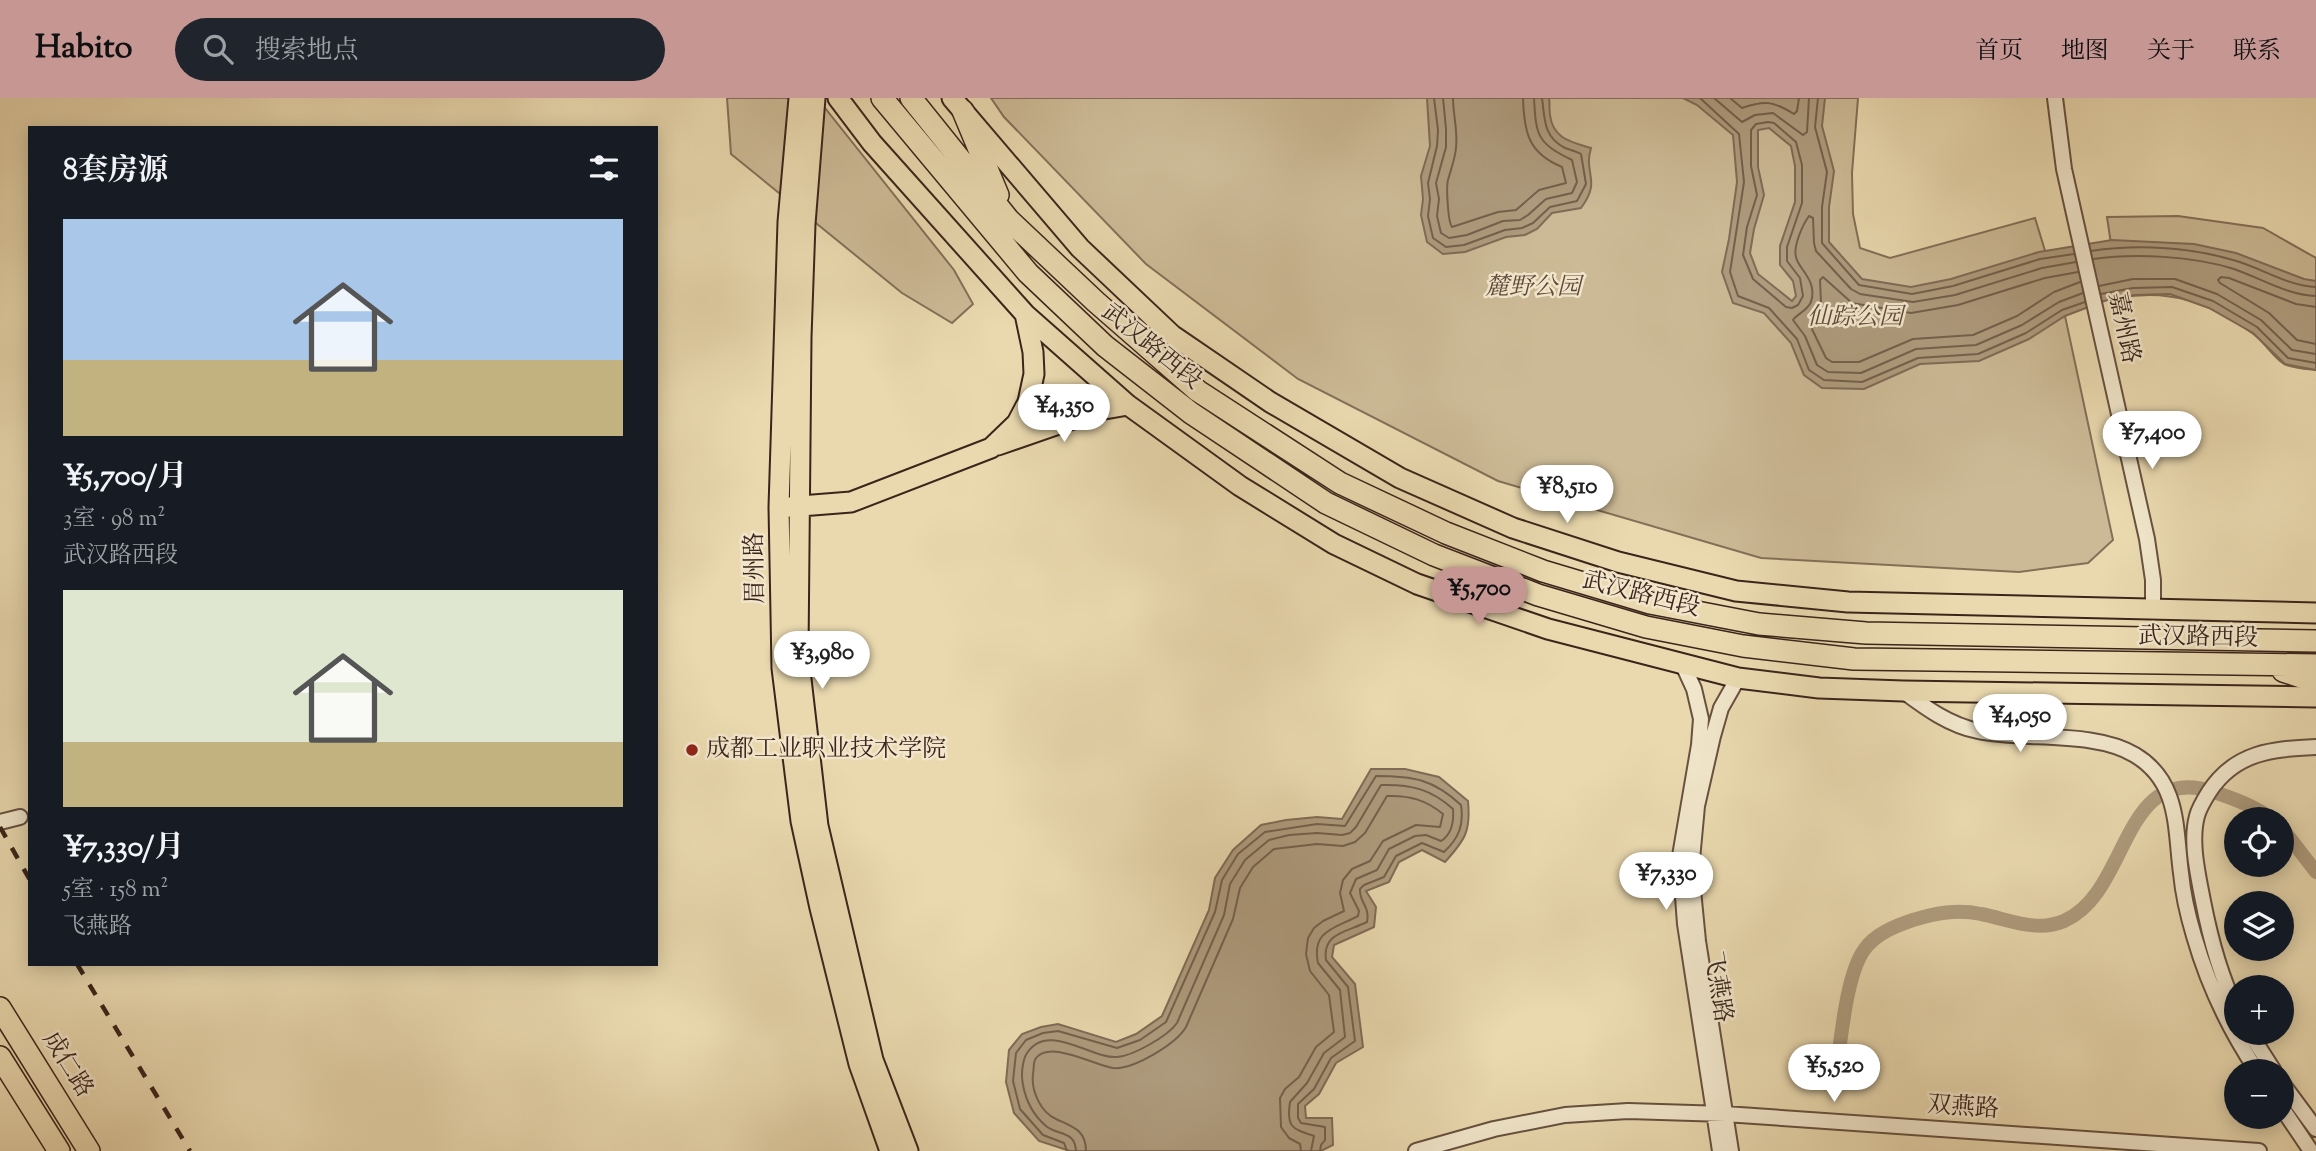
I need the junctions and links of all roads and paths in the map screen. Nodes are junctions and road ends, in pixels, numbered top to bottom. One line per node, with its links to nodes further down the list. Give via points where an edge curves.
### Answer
1 (799, 98): 9 (main road)
2 (815, 98): 9 (main road)
3 (838, 98): 10 (main road, via 872,143)
4 (882, 98): 19 (highway, 武汉路西段, via 1028,273 1105,346 1191,414 1326,503 1434,555 1538,595 1634,624 1743,646 1854,659)
5 (911, 98): 8 (highway, 武汉路西段)
6 (2055, 98): 15 (street, 嘉州路, via 2064,169 2147,538)
7 (957, 104): 8 (highway); 15 (main road, via 1080,248 1172,335 1270,402 1400,478 1513,528 1618,562 1736,591 1848,601)
8 (1009, 220): 17 (highway, 武汉路西段, via 1198,391 1340,483 1446,533 1543,571 1650,603 1759,624 1866,633)
9 (797, 223): 13 (main road); 14 (main road, 眉州路)
10 (1025, 314): 11 (main road); 12 (main road, via 1034,352 1028,402 1017,423)
11 (1128, 405): 12 (main road, via 1099,410); 18 (main road, via 1240,486 1334,544 1417,584 1548,629)
12 (991, 448): 13 (main road, via 851,502)
13 (801, 506): 14 (main road); 39 (main road, via 798,653 818,826 873,1060)
14 (779, 507): 38 (main road, 眉州路, via 782,668 801,821 859,1064)
15 (2153, 609): 16 (main road)
16 (2316, 613)
17 (2316, 641)
18 (1683, 665): 21 (main road); 33 (street, 飞燕路, via 1701,719 1680,856 1685,924)
19 (2267, 665): 20 (highway, 武汉路西段); 22 (highway)
20 (2316, 665)
21 (1738, 678): 23 (main road, via 1819,688); 33 (street, 飞燕路, via 1721,708 1713,736 1697,806 1691,870)
22 (2316, 682)
23 (1903, 691): 24 (main road); 31 (street, via 1936,715 1977,731 2116,746 2146,763 2162,779 2178,828 2181,875 2194,935 2222,1015)
24 (2316, 697)
25 (2316, 747): 28 (street, via 2283,748 2228,769 2197,816 2197,874)
26 (20, 817): 27 (street)
27 (0, 822)
28 (2224, 978)
29 (0, 1008): 37 (highway, 成仁路)
30 (0, 1057): 36 (highway)
31 (2250, 1059)
32 (2294, 1099): 35 (street)
33 (1719, 1114): 40 (street, 双燕路, via 1628,1111 1565,1115); 41 (street, 飞燕路); 42 (street, 飞燕路); 43 (street, 双燕路)
34 (2294, 1126): 44 (street)
35 (2316, 1129)
36 (59, 1151)
37 (89, 1151)
38 (890, 1151)
39 (908, 1151)
40 (1416, 1151)
41 (1720, 1151)
42 (1731, 1151)
43 (2259, 1151)
44 (2311, 1151)

